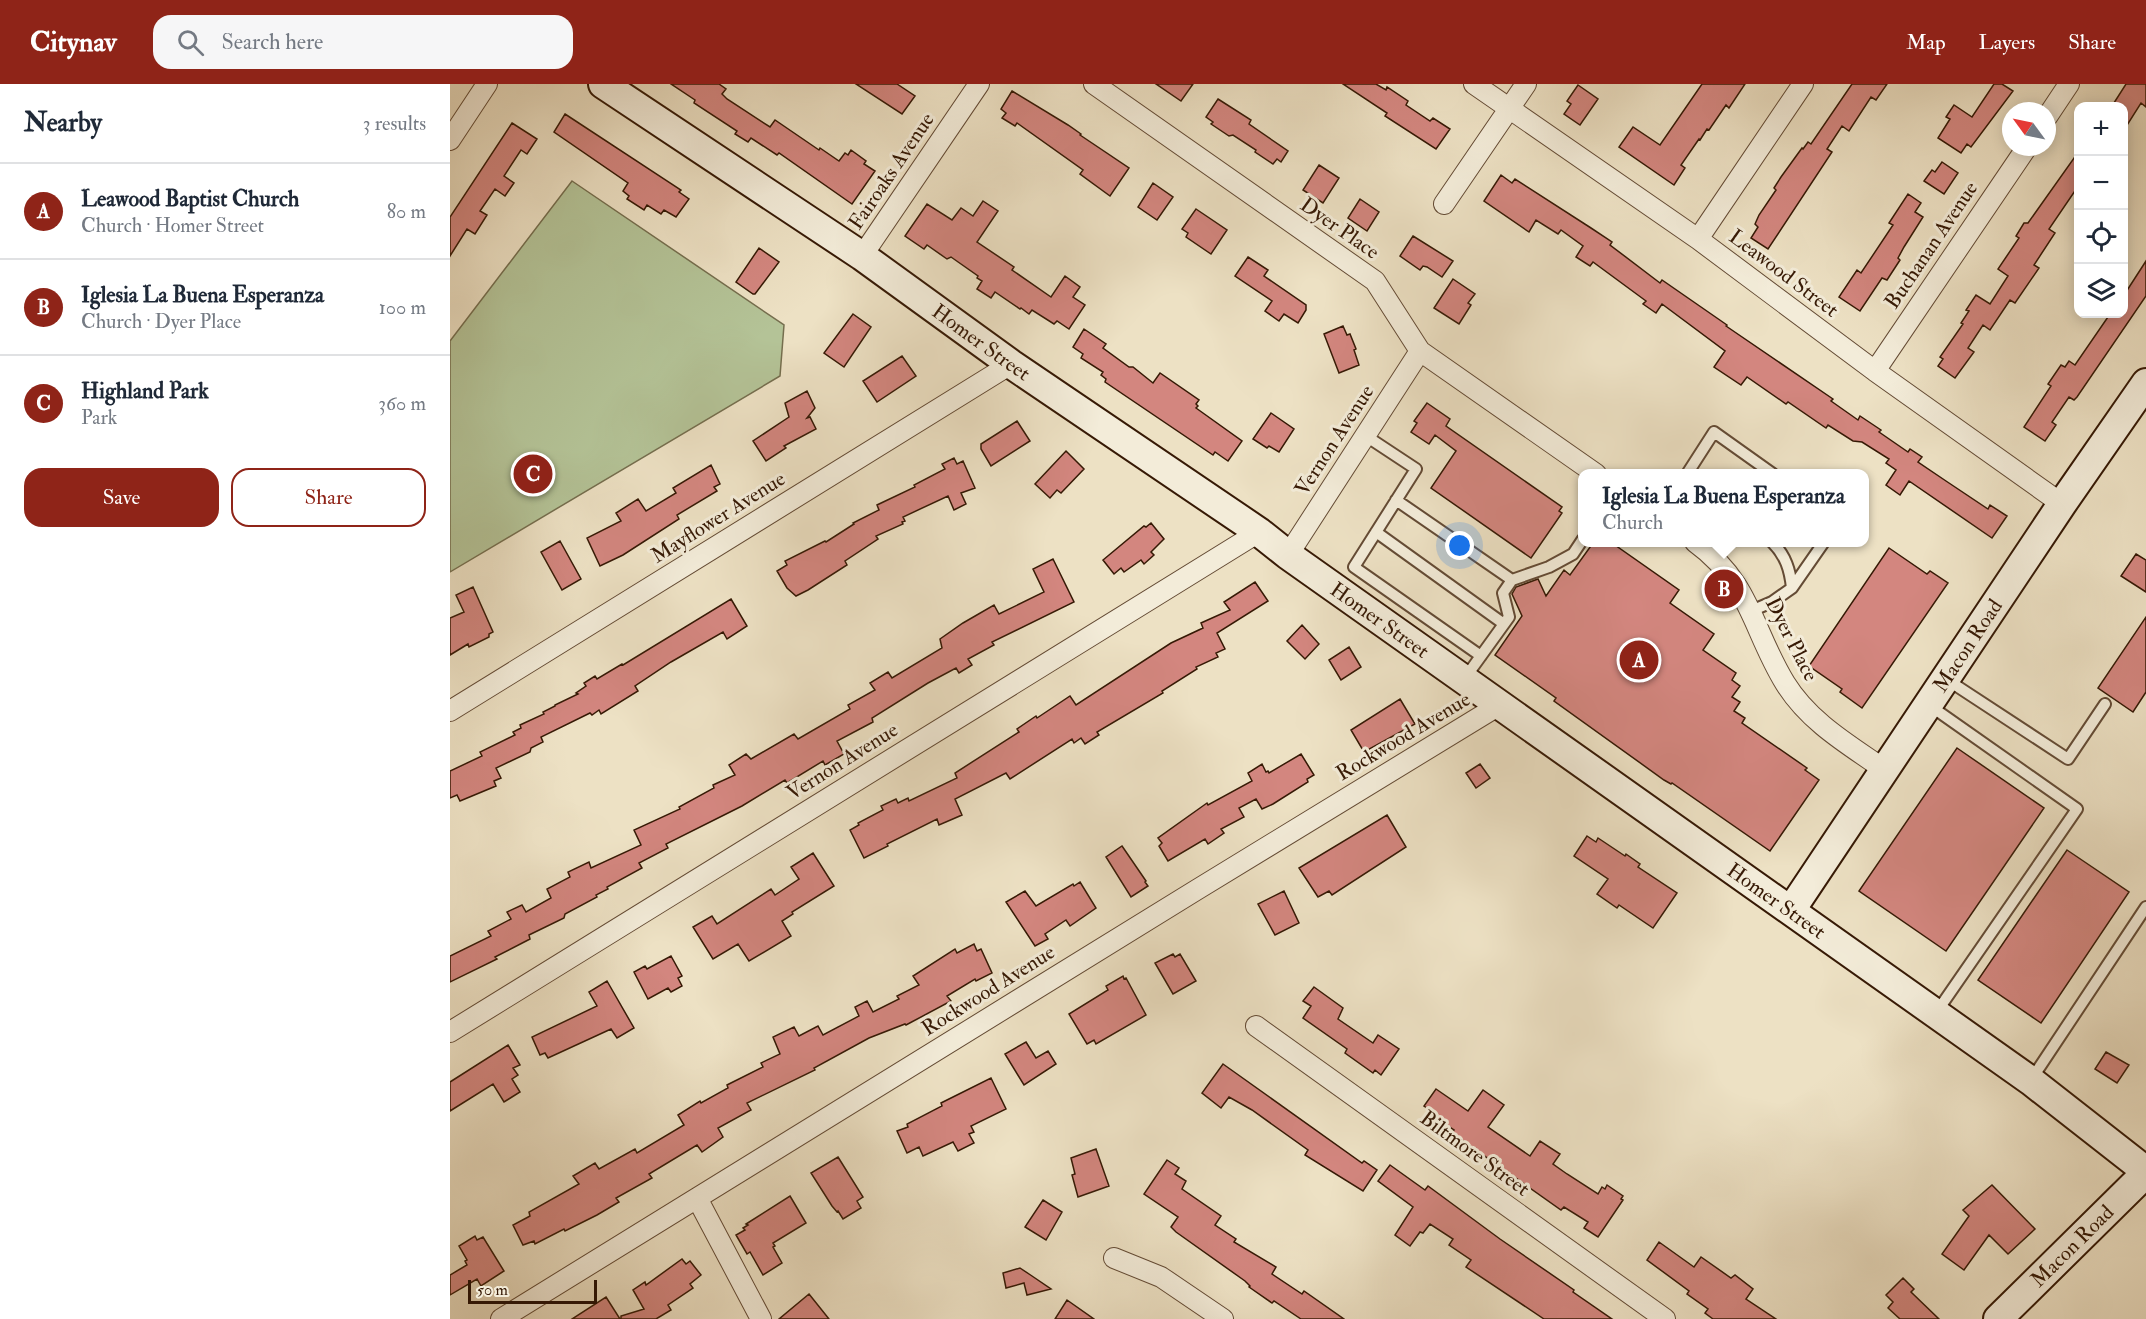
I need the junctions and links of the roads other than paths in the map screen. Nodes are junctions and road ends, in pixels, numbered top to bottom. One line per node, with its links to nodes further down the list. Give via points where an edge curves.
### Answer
1 (487, 84): 11 (street)
2 (603, 84): 16 (street, Homer Street)
3 (979, 84): 16 (street, Fairoaks Avenue)
4 (1094, 84): 17 (street, Dyer Place, via 1375,281)
5 (1474, 84): 10 (street, Leawood Street)
6 (1526, 84): 10 (street)
7 (1803, 84): 15 (street)
8 (2069, 84): 9 (street)
9 (2056, 104)
10 (1509, 108): 14 (street); 15 (street, Leawood Street)
11 (456, 124): 12 (street)
12 (450, 140)
13 (2021, 156): 19 (street, Buchanan Avenue)
14 (1444, 204)
15 (1698, 239): 19 (street, Leawood Street)
16 (862, 256): 18 (street, Homer Street)
17 (1420, 351): 21 (street, Vernon Avenue); 22 (street, Dyer Place)
18 (1011, 364): 27 (street, Homer Street); 44 (street, Mayflower Avenue)
19 (1875, 371): 26 (street, Leawood Street)
20 (2146, 383): 26 (street, Macon Road)
21 (1366, 436): 25 (lane, via 1416,469); 33 (street, Vernon Avenue)
22 (1589, 469)
23 (1690, 469): 24 (lane, via 1714,432)
24 (1766, 469)
25 (1396, 500): 28 (lane); 34 (lane)
26 (2062, 504): 40 (street, Macon Road)
27 (1259, 532): 33 (street, Homer Street); 50 (street, Vernon Avenue)
28 (1376, 532): 37 (lane); 38 (lane, via 1354,567)
29 (1578, 546): 34 (lane, via 1573,554 1549,567)
30 (1700, 547): 36 (street, Dyer Place, via 1724,567)
31 (1776, 547): 35 (lane, via 1790,569)
32 (1821, 547): 35 (lane)
33 (1288, 555): 39 (street, Homer Street)
34 (1512, 580): 37 (lane, via 1503,593 1509,617)
35 (1792, 588): 36 (lane)
36 (1751, 611): 45 (street, Dyer Place, via 1774,663 1799,703 1830,732)
37 (1504, 624): 38 (lane)
38 (1481, 656): 39 (lane)
39 (1464, 678): 41 (street, Homer Street)
40 (1946, 679): 42 (lane, via 2068,759); 43 (street, Macon Road)
41 (1502, 704): 47 (street, Homer Street); 53 (street, Rockwood Avenue)
42 (2105, 704)
43 (1928, 705): 45 (street, Macon Road); 48 (lane, via 2077,809)
44 (450, 711)
45 (1885, 770): 47 (street, Macon Road)
46 (2146, 907): 51 (lane)
47 (1791, 910): 48 (street, Homer Street)
48 (1936, 1013): 51 (street, Homer Street)
49 (1256, 1026): 59 (street, Biltmore Street)
50 (450, 1032)
51 (2031, 1081): 52 (street, Homer Street)
52 (2146, 1172): 60 (street, Macon Road)
53 (697, 1198): 56 (street, Rockwood Avenue); 57 (street)
54 (1114, 1258): 55 (street, via 1161,1277)
55 (1198, 1312): 58 (street)
56 (501, 1319)
57 (761, 1319)
58 (1223, 1319)
59 (1665, 1319)
60 (1998, 1319)

